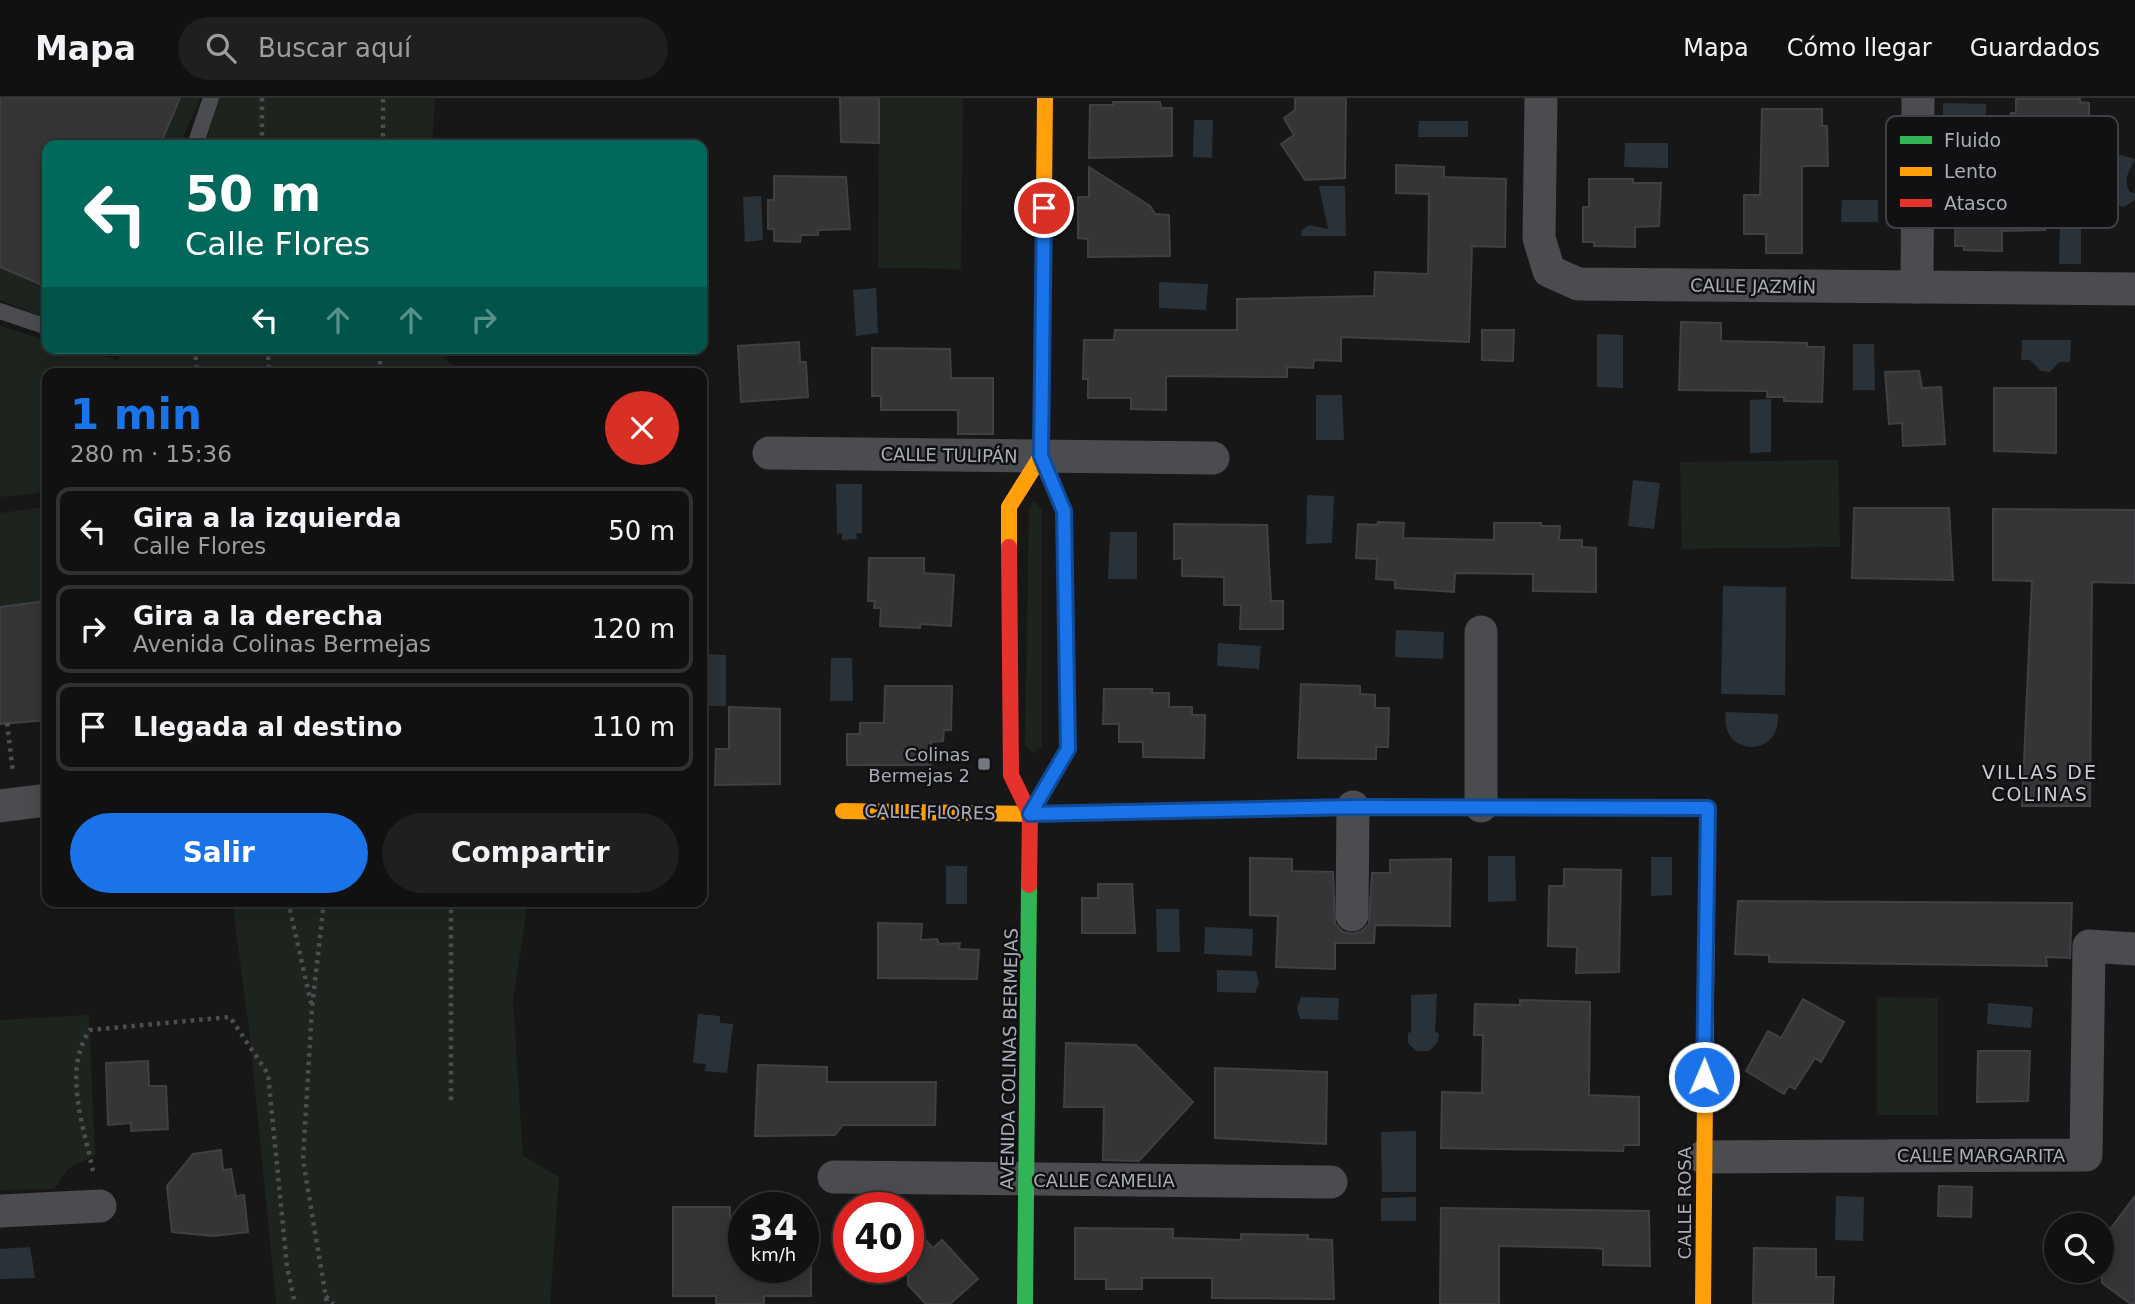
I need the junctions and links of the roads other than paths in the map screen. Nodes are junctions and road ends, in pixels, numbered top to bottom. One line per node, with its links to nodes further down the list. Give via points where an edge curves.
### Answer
1 (211, 98): 6 (lane)
2 (1045, 98): 13 (street, AVENIDA COLINAS BERMEJAS)
3 (1541, 98): 8 (street, CALLE JAZMÍN, via 1539,238 1549,271 1578,284)
4 (1918, 98): 5 (street)
5 (1918, 116)
6 (197, 140)
7 (1917, 228): 8 (street)
8 (1917, 287): 9 (street, CALLE JAZMÍN)
9 (2135, 289)
10 (0, 311): 11 (lane)
11 (42, 325)
12 (769, 453): 13 (street, CALLE TULIPÁN)
13 (1041, 456): 14 (street, CALLE TULIPÁN); 20 (street, AVENIDA COLINAS BERMEJAS, via 1009,507 1011,775); 20 (street, AVENIDA COLINAS BERMEJAS, via 1064,511 1068,749)
14 (1213, 458)
15 (1481, 632): 16 (street)
16 (1481, 806): 17 (street, CALLE FLORES); 18 (street, CALLE FLORES)
17 (1353, 807): 20 (street, CALLE FLORES); 21 (street)
18 (1708, 808): 23 (street, CALLE ROSA)
19 (844, 811): 20 (street, CALLE FLORES)
20 (1030, 814): 25 (street, AVENIDA COLINAS BERMEJAS)
21 (1352, 915)
22 (2135, 949): 23 (street, CALLE MARGARITA, via 2088,946 2087,1155)
23 (1703, 1157): 30 (street, CALLE ROSA)
24 (834, 1177): 25 (street, CALLE CAMELIA)
25 (1027, 1179): 26 (street, CALLE CAMELIA); 29 (street, AVENIDA COLINAS BERMEJAS)
26 (1331, 1182)
27 (100, 1206): 28 (street)
28 (0, 1211)
29 (1025, 1304)
30 (1703, 1304)

